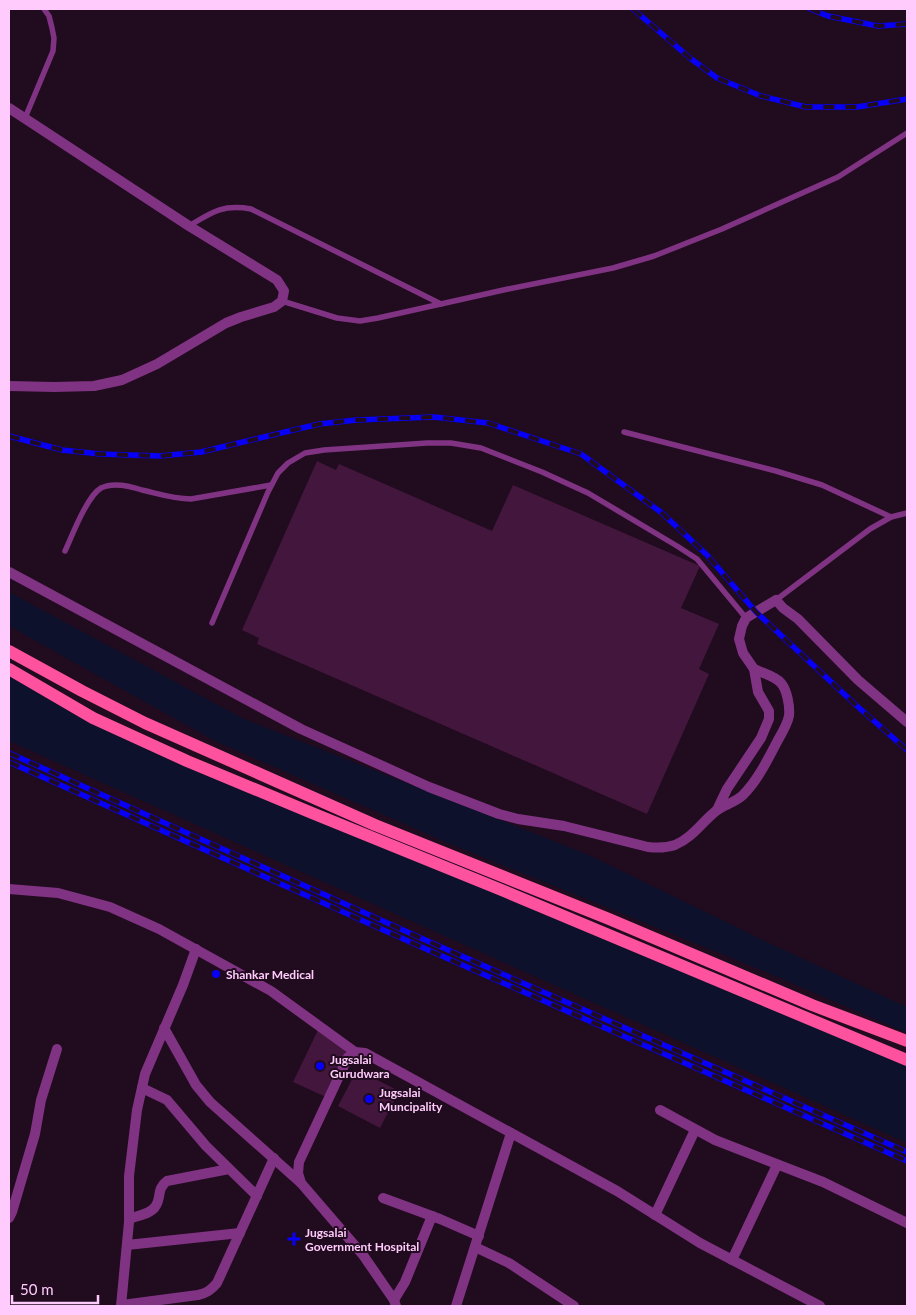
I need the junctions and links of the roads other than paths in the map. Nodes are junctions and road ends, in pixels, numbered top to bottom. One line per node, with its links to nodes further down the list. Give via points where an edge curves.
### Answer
1 (44, 9): 3 (lane, via 52,28 53,51)
2 (9, 108): 3 (street)
3 (25, 118): 5 (street)
4 (907, 133): 7 (lane, via 838,177 654,256 613,268)
5 (189, 226): 6 (street, via 277,280 284,291); 7 (lane, via 224,208 251,209)
6 (282, 301): 7 (lane, via 337,318 360,321); 8 (street, via 274,307 226,322 157,364 122,380 94,386)
7 (442, 304)
8 (9, 386)
9 (624, 432): 12 (lane, via 822,485)
10 (271, 485): 13 (lane, via 179,500 128,486 101,488 90,499); 16 (lane, via 288,463 305,454 324,450 427,443 481,448 588,493 677,546 697,559); 17 (lane)
11 (907, 513): 12 (lane)
12 (891, 517): 15 (lane, via 870,529)
13 (64, 551)
14 (9, 572): 22 (street, via 301,729 429,787 499,814 661,848 687,838)
15 (776, 600): 16 (street); 21 (street, via 858,680)
16 (746, 618): 20 (street, via 739,639)
17 (212, 623)
18 (9, 651): 26 (main road, via 145,724 376,825)
19 (9, 669): 29 (main road, via 93,718 187,761)
20 (754, 669): 22 (street, via 758,692 769,711 769,719); 22 (street, via 781,683 786,691 788,719 757,778 742,796)
21 (907, 722)
22 (717, 810)
23 (9, 889): 24 (street, via 58,894 110,907)
24 (196, 949): 25 (street); 28 (street, via 271,991)
25 (164, 1028): 30 (street); 34 (street, via 196,1085 210,1102)
26 (907, 1041)
27 (57, 1049): 42 (street)
28 (355, 1052): 33 (street, via 364,1053); 37 (street, via 348,1057 299,1162)
29 (907, 1060)
30 (142, 1088): 36 (street, via 167,1100); 43 (street, via 132,1143)
31 (660, 1110): 32 (street)
32 (695, 1130): 35 (street); 40 (street)
33 (511, 1133): 40 (street); 46 (street)
34 (274, 1158): 37 (street); 38 (street)
35 (777, 1165): 44 (street, via 823,1182); 49 (street)
36 (229, 1169): 38 (street); 43 (street, via 167,1181 162,1185 154,1209)
37 (301, 1182): 50 (street, via 363,1255)
38 (257, 1196): 45 (street)
39 (384, 1198): 41 (street)
40 (655, 1215): 49 (street)
41 (432, 1216): 46 (street); 50 (street)
42 (9, 1218)
43 (129, 1219): 47 (street)
44 (907, 1223)
45 (240, 1233): 47 (street); 51 (street, via 217,1283 207,1293)
46 (479, 1236): 48 (street)
47 (127, 1245): 51 (street)
48 (475, 1247): 52 (street); 53 (street, via 509,1263)
49 (732, 1260): 54 (street)
50 (395, 1303)
51 (122, 1306)
52 (456, 1306)
53 (574, 1306)
54 (820, 1306)

